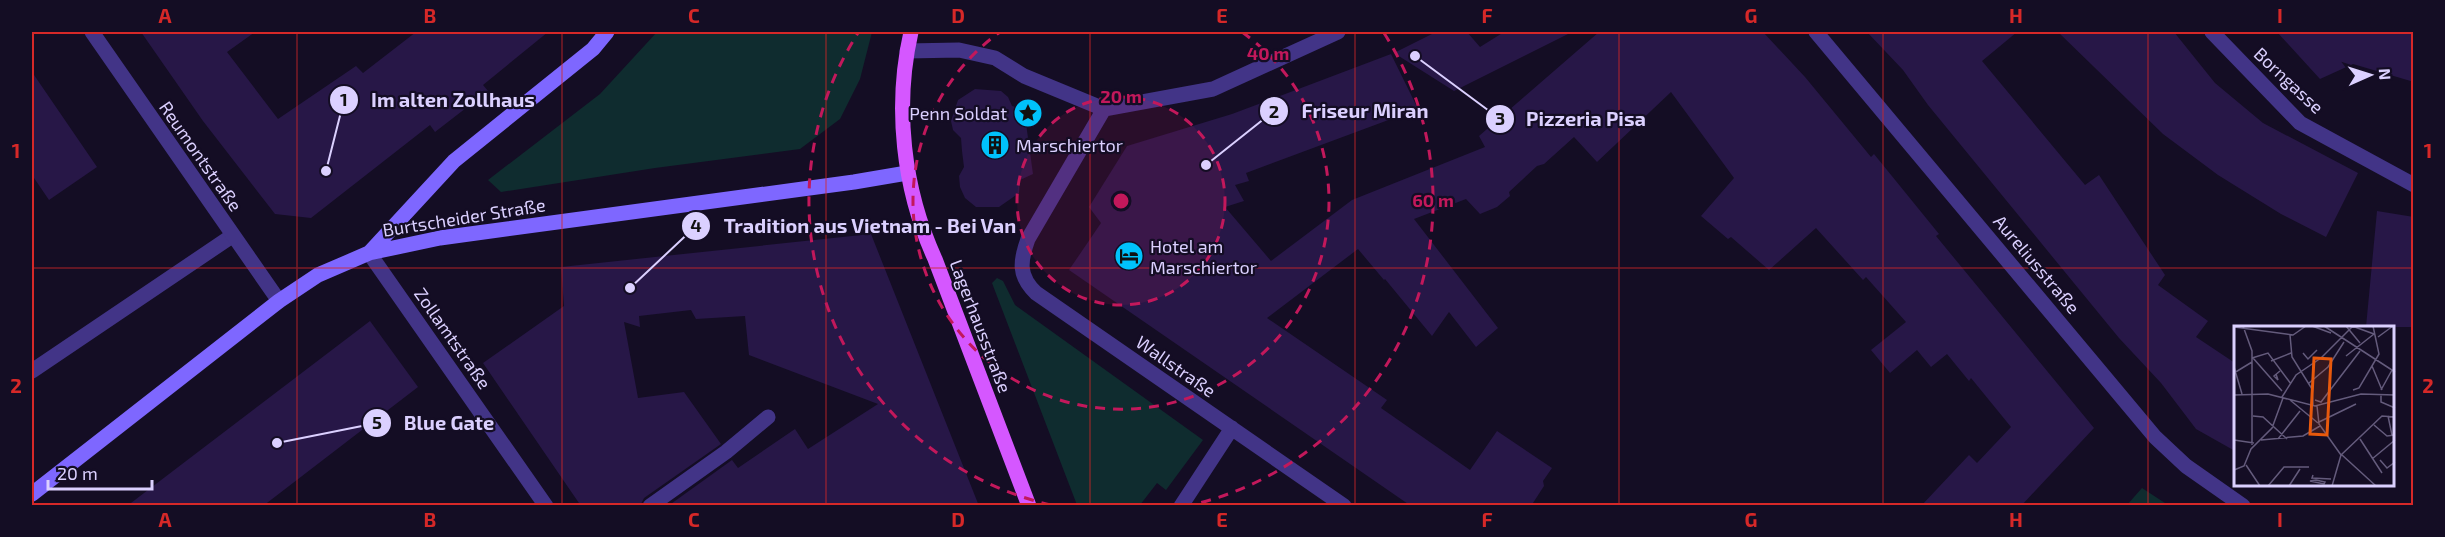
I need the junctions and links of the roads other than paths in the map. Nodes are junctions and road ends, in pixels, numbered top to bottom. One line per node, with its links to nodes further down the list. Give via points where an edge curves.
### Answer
1 (92, 32): 11 (street, Reumontstraße)
2 (608, 32): 12 (main road, via 593,49 454,161)
3 (911, 32): 7 (main road, Lagerhausstraße)
4 (1338, 32): 8 (street, via 1213,89)
5 (1816, 32): 23 (street, Aureliusstraße, via 2155,437 2186,466)
6 (2212, 32): 10 (street, Borngasse, via 2301,123)
7 (907, 51): 8 (street, via 959,50 994,58 1024,76); 9 (main road, Lagerhausstraße, via 903,122)
8 (1104, 109): 16 (street, Wallstraße, via 1028,238 1023,275 1036,293)
9 (907, 172): 12 (main road, Burtscheider Straße, via 440,238); 20 (main road, Lagerhausstraße, via 922,230)
10 (2414, 185)
11 (232, 236): 13 (street, Reumontstraße); 14 (street)
12 (369, 252): 13 (main road, Burtscheider Straße, via 318,275); 18 (street, Zollamtstraße)
13 (279, 301): 17 (main road, Burtscheider Straße)
14 (32, 371)
15 (768, 417): 19 (street)
16 (1232, 428): 21 (street); 22 (street, Wallstraße)
17 (32, 494)
18 (546, 506)
19 (650, 506)
20 (1029, 506)
21 (1182, 506)
22 (1344, 506)
23 (2243, 506)

